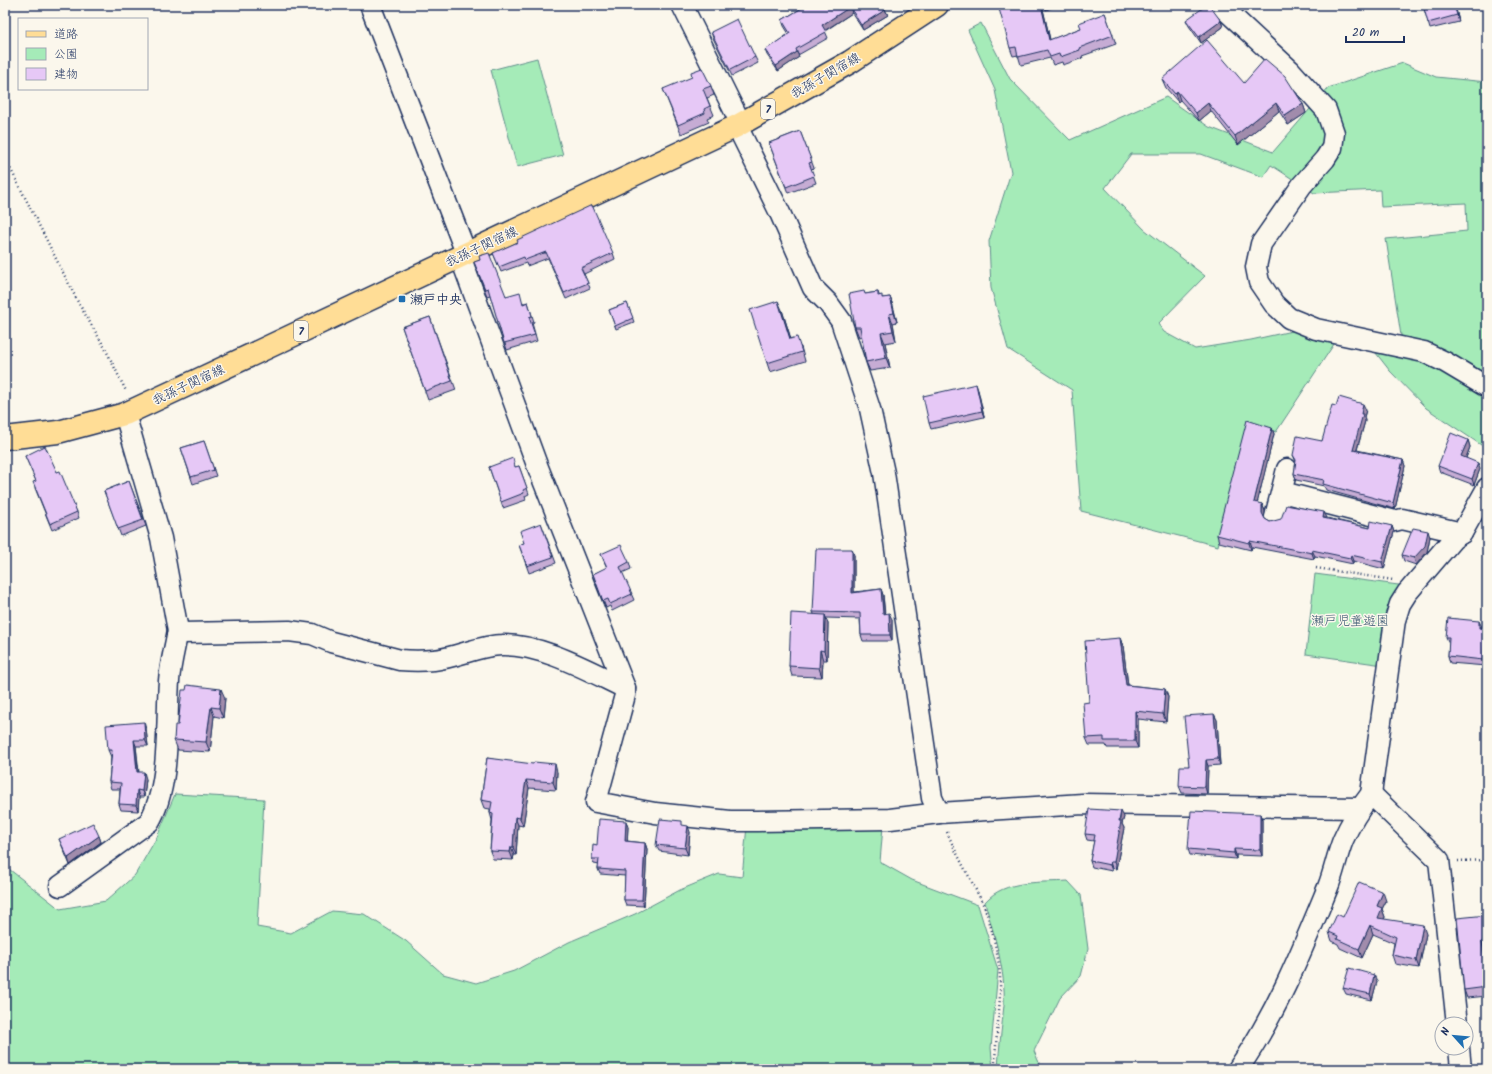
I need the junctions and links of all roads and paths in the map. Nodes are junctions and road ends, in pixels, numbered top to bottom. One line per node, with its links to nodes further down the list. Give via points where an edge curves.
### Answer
1 (370, 5): 7 (street)
2 (682, 5): 5 (street)
3 (937, 5): 5 (main road, 我孫子関宿線 / 7, via 850,62)
4 (1220, 5): 8 (street, via 1290,70 1326,110 1334,133 1332,148 1302,185 1261,244 1256,267 1259,282 1274,304 1289,318 1316,329 1424,352)
5 (739, 125): 7 (main road, 我孫子関宿線 / 7); 21 (street, via 813,288 828,302 841,321 870,409 884,474 932,798)
6 (5, 158): 9 (path, via 79,304 105,348)
7 (463, 254): 9 (main road, 我孫子関宿線 / 7); 19 (street, via 537,465)
8 (1487, 387)
9 (130, 411): 10 (main road, 我孫子関宿線 / 7, via 58,432); 18 (street, via 161,538)
10 (5, 438)
11 (1287, 469): 13 (street)
12 (1487, 488): 15 (street)
13 (1282, 492): 14 (street); 15 (street, via 1395,521 1402,519)
14 (1275, 517)
15 (1462, 533): 17 (street, via 1453,539)
16 (1316, 568): 17 (path)
17 (1416, 584): 20 (street, via 1400,604 1396,620)
18 (178, 630): 19 (street, via 182,633 289,631 312,634 331,642 400,660 434,660 502,645 532,649 561,659); 24 (street, via 169,679 166,749 156,809 149,822)
19 (625, 688): 21 (street, via 596,802 655,813 730,821 890,819)
20 (1365, 801): 21 (street, via 1083,804); 22 (street); 28 (street, via 1342,841 1333,875 1293,973 1256,1043)
21 (940, 814): 27 (path, via 984,908 999,966 1000,998)
22 (1439, 860): 23 (path); 25 (street)
23 (1487, 860)
24 (60, 886)
25 (1456, 1016)
26 (1460, 1056): 29 (street)
27 (995, 1069)
28 (1238, 1069)
29 (1461, 1069)

